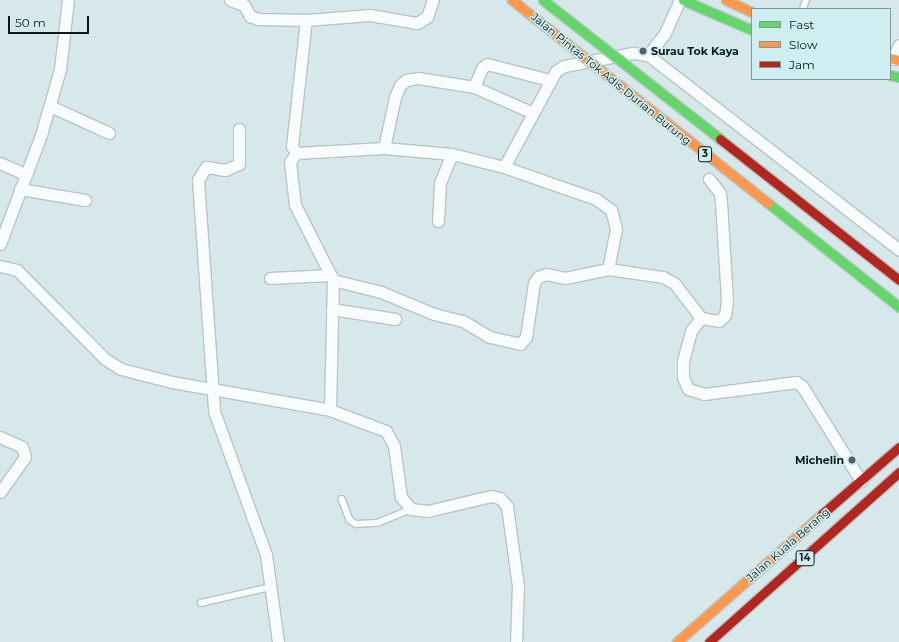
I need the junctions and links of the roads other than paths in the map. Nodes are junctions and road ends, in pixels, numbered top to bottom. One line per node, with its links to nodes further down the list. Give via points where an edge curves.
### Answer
1 (68, 0): 17 (street, via 60,69)
2 (230, 0): 8 (street)
3 (434, 0): 10 (street, via 427,17 417,23 370,15)
4 (512, 0): 38 (main road, Jalan Pintas Tok Adis-Durian Burung / 3, bridge)
5 (543, 0): 37 (main road, Jalan Pintas Tok Adis-Durian Burung / 3, bridge)
6 (682, 0): 11 (main road); 13 (street, via 665,33)
7 (726, 0): 9 (main road)
8 (246, 3): 10 (street, via 250,16 258,19)
9 (751, 12)
10 (306, 20): 22 (street, via 292,146)
11 (751, 30)
12 (899, 45): 14 (street)
13 (648, 55): 15 (street, via 632,53 564,66); 32 (street)
14 (894, 59)
15 (550, 80): 16 (street, via 487,64 482,68); 18 (street)
16 (474, 87): 18 (street); 21 (street, via 418,78 400,84)
17 (50, 106): 20 (street); 26 (street)
18 (533, 113): 25 (street)
19 (239, 129): 42 (street, via 239,164 225,170 206,168 198,180)
20 (109, 134)
21 (384, 148): 22 (street); 23 (street)
22 (296, 153): 36 (street, via 290,162 295,205)
23 (452, 154): 25 (street); 30 (street, via 440,183)
24 (0, 163): 26 (street)
25 (504, 167): 34 (street, via 596,199 611,210 616,229)
26 (25, 174): 28 (street)
27 (709, 179): 40 (street, via 720,193 726,310 718,320)
28 (20, 190): 29 (street); 31 (street)
29 (85, 200)
30 (438, 221)
31 (0, 244)
32 (899, 250)
33 (0, 266): 42 (street, via 17,270 94,349 121,369)
34 (608, 269): 36 (street, via 572,277 538,277 534,283 526,337 520,344 490,337 463,321 434,314 381,292); 40 (street, via 663,277 675,284)
35 (270, 278): 36 (street)
36 (332, 278): 39 (street)
37 (899, 280)
38 (899, 307)
39 (332, 309): 41 (street); 43 (street)
40 (701, 318): 47 (street, via 691,331 683,360 683,377 688,389 704,394 796,382 802,386)
41 (395, 319)
42 (212, 390): 43 (street); 52 (street, via 214,411 259,531)
43 (330, 410): 50 (street, via 378,426 389,434 394,446 401,497)
44 (0, 437): 48 (street, via 22,447 25,457)
45 (899, 447): 47 (main road, Jalan Kuala Berang / 14)
46 (899, 472): 51 (main road, Jalan Kuala Berang / 14)
47 (861, 481): 54 (main road, Jalan Kuala Berang / 14)
48 (0, 492)
49 (342, 499): 50 (lane, via 350,520 356,524 377,523)
50 (411, 509): 56 (street, via 428,511 491,496 500,498 507,506 518,586)
51 (779, 581): 54 (main road, via 730,615); 58 (main road, Jalan Kuala Berang / 14)
52 (271, 586): 53 (lane); 55 (street)
53 (201, 603)
54 (711, 612): 57 (main road, Jalan Kuala Berang / 14)
55 (278, 642)
56 (516, 642)
57 (678, 642)
58 (709, 642)

